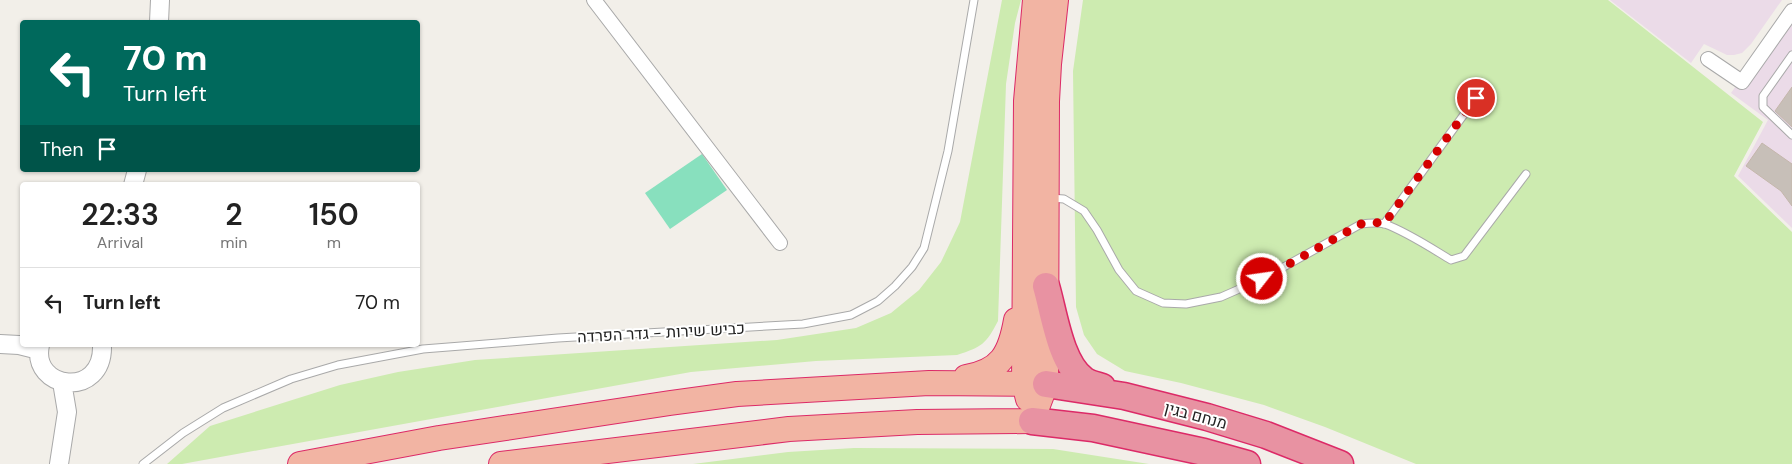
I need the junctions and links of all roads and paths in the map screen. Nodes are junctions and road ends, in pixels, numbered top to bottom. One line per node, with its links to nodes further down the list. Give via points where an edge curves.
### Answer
1 (160, 0): 7 (street)
2 (594, 0): 15 (street)
3 (974, 0): 27 (lane, כביש שירות - גדר הפרדה, via 948,151 924,248 906,274 878,301 851,315 803,324 423,349 338,365 291,379 223,408)
4 (1034, 0): 16 (highway, via 1026,101)
5 (1056, 0): 13 (highway, via 1047,102)
6 (1792, 11): 9 (street, via 1742,82)
7 (159, 20)
8 (1792, 55): 11 (lane, via 1763,96 1763,106)
9 (1708, 59)
10 (1476, 98): 14 (lane)
11 (1792, 135)
12 (1526, 174): 14 (lane, via 1464,256 1451,260)
13 (1047, 197): 14 (lane, via 1064,199 1084,211 1136,292 1163,304 1186,304 1221,297 1262,279 1361,224); 16 (highway)
14 (1384, 224)
15 (780, 243)
16 (1036, 280): 22 (highway, via 1002,360 981,375); 23 (highway); 24 (highway, via 1072,368 1084,381)
17 (0, 344): 18 (street)
18 (20, 345)
19 (39, 347): 21 (street, via 45,370)
20 (102, 347): 21 (street, via 99,366 92,375 72,383)
21 (62, 382): 26 (street, via 67,412)
22 (929, 383): 23 (highway); 28 (highway, via 737,394 439,438)
23 (1035, 384): 24 (highway, מנחם בגין); 25 (highway)
24 (1124, 396): 31 (highway, מנחם בגין, via 1266,435)
25 (1032, 421): 29 (highway, via 917,422 788,429); 30 (highway, מנחם בגין, via 1093,428)
26 (59, 464)
27 (143, 464)
28 (300, 464)
29 (501, 464)
30 (1248, 464)
31 (1340, 464)

